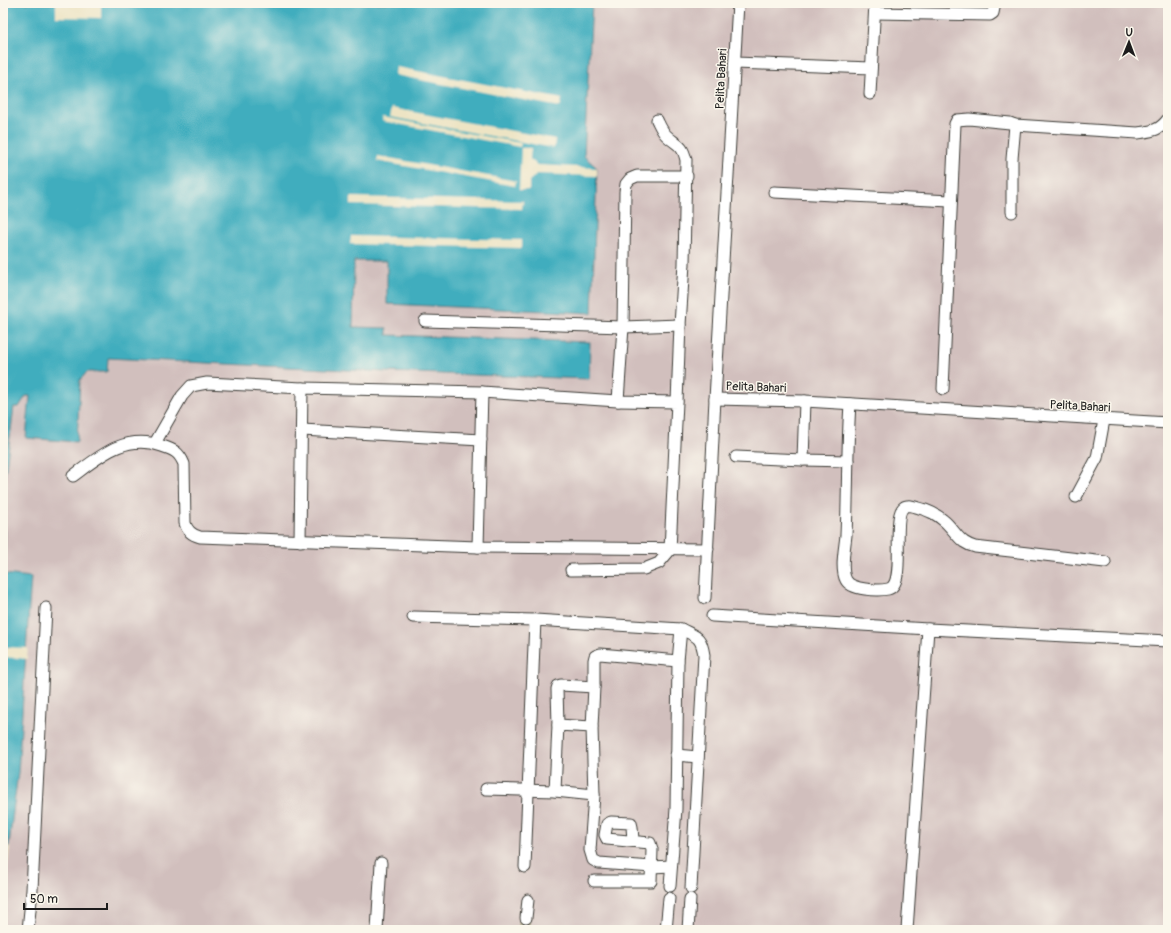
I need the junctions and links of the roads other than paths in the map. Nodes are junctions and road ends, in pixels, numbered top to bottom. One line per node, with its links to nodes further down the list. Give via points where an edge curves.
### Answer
1 (738, 3): 4 (lane, Pelita Bahari)
2 (995, 3): 3 (lane, via 995,9 990,15)
3 (875, 8): 5 (lane)
4 (735, 63): 5 (lane); 20 (lane, Pelita Bahari)
5 (871, 68): 6 (lane)
6 (870, 94)
7 (1168, 119): 9 (lane, via 1153,131 1138,133)
8 (657, 120): 10 (lane, via 666,135 684,151)
9 (1015, 125): 12 (lane, via 957,120); 13 (lane)
10 (687, 176): 15 (lane); 16 (lane, via 637,176 626,184)
11 (774, 192): 12 (lane)
12 (950, 201): 18 (lane)
13 (1012, 212)
14 (425, 321): 16 (lane)
15 (680, 325): 16 (lane); 23 (lane)
16 (622, 327): 21 (lane)
17 (302, 388): 19 (lane); 27 (lane); 29 (lane, via 208,383 191,386 182,396)
18 (943, 389)
19 (482, 392): 21 (lane); 28 (lane)
20 (715, 399): 22 (lane, Pelita Bahari); 37 (lane)
21 (618, 401): 23 (lane)
22 (805, 401): 24 (lane, Pelita Bahari); 31 (lane)
23 (677, 402): 38 (lane)
24 (850, 404): 25 (lane, Pelita Bahari); 32 (lane)
25 (1104, 420): 26 (lane, Pelita Bahari); 34 (lane, via 1097,458)
26 (1168, 423)
27 (302, 430): 28 (lane); 35 (lane)
28 (481, 440): 36 (lane)
29 (155, 443): 33 (lane, via 135,442 118,446); 35 (lane, via 181,456 184,464 185,523 186,528 194,536)
30 (736, 457): 31 (lane)
31 (803, 460): 32 (lane)
32 (848, 462): 39 (lane, via 843,563 845,579 850,585 873,590 890,589 894,586 898,567 899,515 903,507 907,506 928,510 943,520 964,542 975,547)
33 (73, 476)
34 (1076, 497)
35 (300, 541): 36 (lane)
36 (478, 547): 38 (lane)
37 (708, 549): 38 (lane); 41 (lane)
38 (670, 550): 40 (lane, via 658,563 644,569)
39 (1105, 562)
40 (571, 570)
41 (705, 598)
42 (46, 608): 67 (lane)
43 (712, 616): 46 (lane)
44 (413, 617): 45 (lane)
45 (535, 620): 47 (lane); 56 (lane)
46 (928, 628): 48 (lane); 71 (lane)
47 (680, 629): 49 (lane); 54 (lane, via 698,638 702,643 704,655)
48 (1168, 642)
49 (678, 661): 50 (lane, via 600,654 595,656 594,660); 53 (lane)
50 (594, 687): 51 (lane, via 558,686); 52 (lane)
51 (558, 725): 52 (lane); 57 (lane)
52 (592, 727): 58 (lane)
53 (676, 756): 54 (lane); 61 (lane, via 676,809)
54 (698, 757): 70 (lane)
55 (486, 789): 56 (lane)
56 (528, 791): 57 (lane); 62 (lane)
57 (555, 791): 58 (lane)
58 (594, 795): 63 (lane, via 590,850 593,860)
59 (633, 840): 63 (lane, via 650,842)
60 (381, 863): 68 (lane)
61 (671, 866): 63 (lane); 69 (lane)
62 (525, 867)
63 (652, 867): 64 (lane, via 652,879 648,882)
64 (594, 881)
65 (528, 900): 66 (lane)
66 (526, 918)
67 (28, 930)
68 (378, 930)
69 (666, 930)
70 (688, 930)
71 (908, 930)

